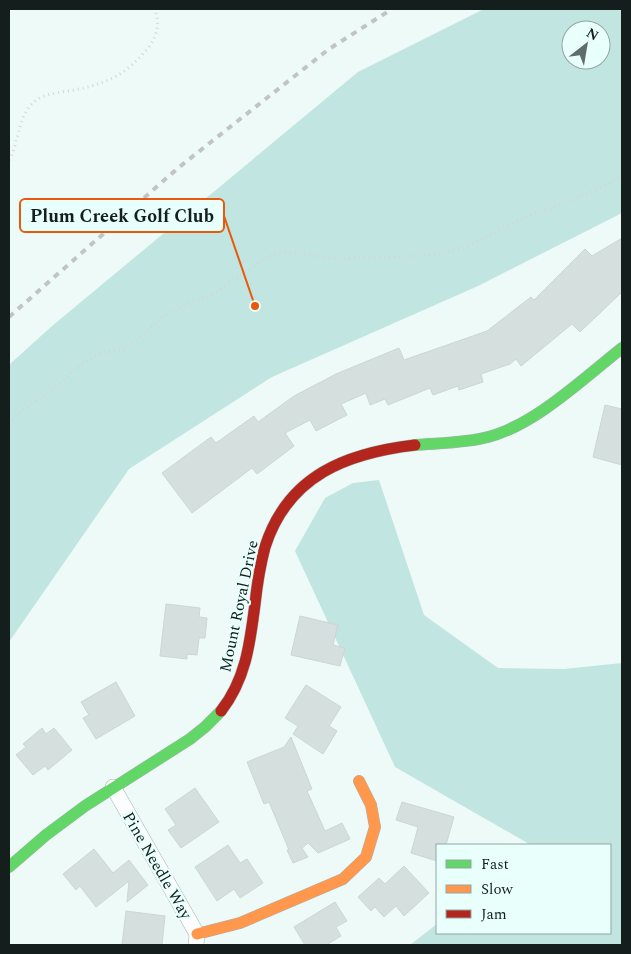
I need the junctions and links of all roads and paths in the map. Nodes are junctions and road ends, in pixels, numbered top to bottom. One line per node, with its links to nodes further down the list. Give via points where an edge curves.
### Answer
1 (154, 9): 2 (path, via 158,25 155,36 141,56 110,81 52,93 36,100 23,119)
2 (9, 160)
3 (622, 176): 5 (path, via 465,246 438,254 336,259 276,253 214,294 162,317 124,349 100,353 77,367)
4 (622, 348): 7 (street, Mount Royal Drive, via 540,412 508,430 483,438 369,452 336,464 310,482 287,507 270,534 260,567 247,660 230,698 197,734)
5 (9, 424)
6 (358, 780): 9 (street, via 371,805 375,827 366,857 343,879)
7 (113, 787): 8 (street, Mount Royal Drive, via 53,829); 9 (street, Pine Needle Way)
8 (9, 867)
9 (196, 940)

